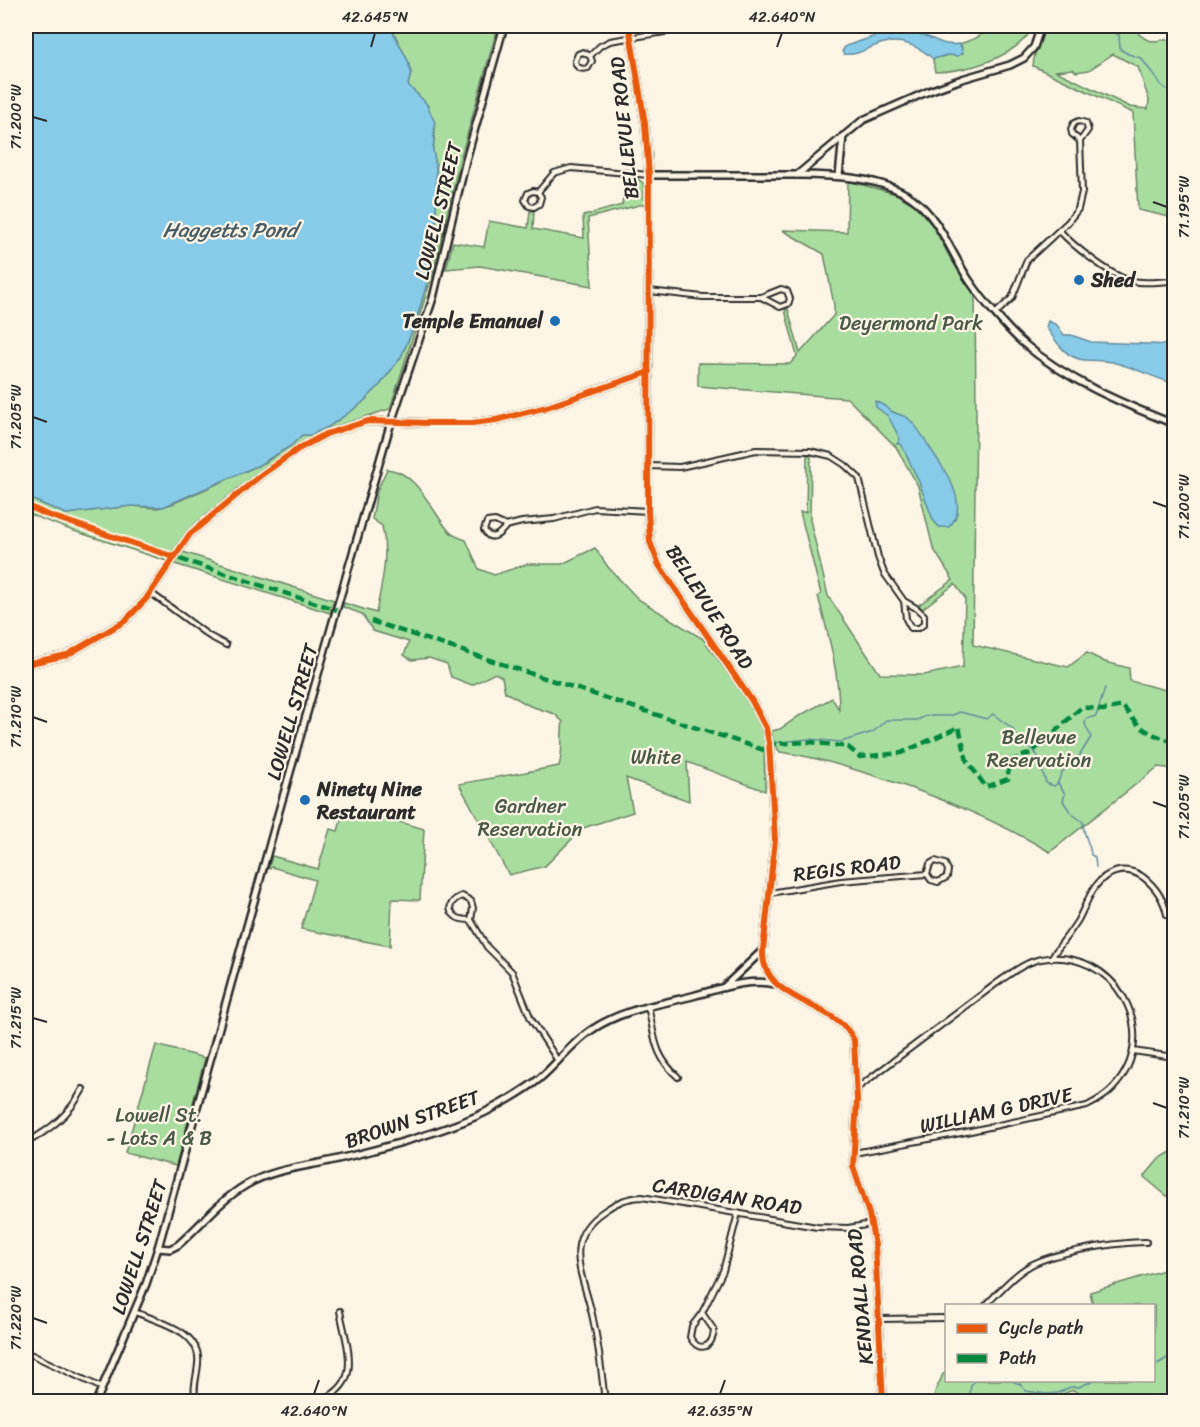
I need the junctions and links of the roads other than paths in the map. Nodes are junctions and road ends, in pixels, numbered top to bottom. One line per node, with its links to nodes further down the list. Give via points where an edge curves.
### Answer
1 (504, 26): 19 (street, LOWELL STREET, via 433,298)
2 (629, 26): 5 (street, BELLEVUE ROAD)
3 (701, 26): 5 (street)
4 (1041, 26): 7 (street, via 1034,48 1024,58 902,102 863,120)
5 (631, 36): 6 (street, via 606,42); 9 (street, BELLEVUE ROAD)
6 (590, 56): 6 (street, via 578,54 577,66 588,68)
7 (843, 136): 10 (street); 11 (street)
8 (1080, 141): 8 (street, via 1071,129 1079,121 1086,123 1088,130); 13 (street, via 1081,201)
9 (649, 175): 10 (street); 12 (street, via 571,168 554,173); 15 (street, BELLEVUE ROAD)
10 (797, 176): 11 (street)
11 (839, 176): 17 (street, via 890,188 917,203 929,214 969,281)
12 (538, 192): 12 (street, via 528,193 527,204 539,204)
13 (1059, 231): 14 (street, via 1125,279); 17 (street, via 1027,260 1012,298)
14 (1174, 281)
15 (649, 291): 16 (street, via 704,297); 18 (street, BELLEVUE ROAD)
16 (761, 297): 16 (street, via 781,289 789,293 790,299 780,307)
17 (996, 313): 20 (street, via 1021,341 1053,366)
18 (649, 372): 19 (street, via 496,420); 21 (street, BELLEVUE ROAD)
19 (392, 422): 24 (street, via 368,421 326,434 261,475 190,534); 48 (street, LOWELL STREET)
20 (1174, 424)
21 (648, 466): 22 (street, BELLEVUE ROAD); 25 (street, via 680,467 756,450 810,451 831,456 859,478 878,557)
22 (648, 511): 23 (street, via 596,508); 29 (street, BELLEVUE ROAD, via 650,542 659,565 752,701 766,728 775,840)
23 (506, 526): 23 (street, via 487,522 484,530 487,535 499,536)
24 (151, 593): 26 (street); 27 (street, via 141,607 92,642 67,655)
25 (904, 601): 25 (street, via 924,615 920,628 911,628 907,623)
26 (226, 645)
27 (26, 664)
28 (927, 874): 28 (street, REGIS ROAD, via 928,867 936,861 948,870 941,882 934,882); 29 (street, REGIS ROAD, via 841,881)
29 (770, 893): 32 (street, BELLEVUE ROAD)
30 (1167, 915): 33 (street, via 1164,901 1143,877 1135,872 1116,871 1095,887 1077,922)
31 (471, 920): 31 (street, via 454,915 450,909 455,898 462,896 471,901); 39 (street, via 487,947 512,972 531,1019)
32 (763, 950): 34 (street, BELLEVUE ROAD, via 764,965); 35 (street)
33 (1050, 958): 37 (street, WILLIAM G DRIVE, via 1074,960 1095,968 1118,989 1130,1009); 42 (street, WILLIAM G DRIVE, via 1015,970)
34 (776, 984): 35 (street, BROWN STREET, via 753,982); 42 (street, KENDALL ROAD, via 851,1034)
35 (723, 988): 36 (street, BROWN STREET)
36 (648, 1006): 39 (street, BROWN STREET, via 625,1012 591,1030); 40 (street, via 659,1054)
37 (1133, 1051): 38 (street); 44 (street, WILLIAM G DRIVE, via 1114,1087 1087,1106)
38 (1174, 1057)
39 (558, 1060): 48 (street, BROWN STREET, via 535,1082 467,1120 372,1150 289,1168 247,1185 222,1202 178,1245)
40 (678, 1077)
41 (83, 1089): 43 (street, via 63,1118)
42 (856, 1089): 44 (street, KENDALL ROAD)
43 (26, 1143)
44 (854, 1153): 46 (street, KENDALL ROAD, via 855,1175)
45 (738, 1213): 46 (street, CARDIGAN ROAD, via 836,1229); 52 (street, via 723,1271); 60 (street, CARDIGAN ROAD, via 628,1198 585,1227 578,1251)
46 (871, 1224): 54 (street, KENDALL ROAD)
47 (1146, 1242): 49 (street, via 1107,1245 1038,1262)
48 (158, 1248): 51 (street, LOWELL STREET)
49 (986, 1304)
50 (340, 1311): 59 (street, via 350,1358 348,1372 336,1392)
51 (135, 1312): 56 (street, LOWELL STREET); 58 (street, via 182,1332 194,1343 199,1356)
52 (702, 1313): 52 (street, via 714,1330 714,1340 701,1347 690,1337 692,1326)
53 (945, 1318): 54 (street)
54 (880, 1319): 61 (street, KENDALL ROAD)
55 (26, 1352): 56 (street)
56 (102, 1388): 57 (street, LOWELL STREET)
57 (96, 1401)
58 (196, 1401)
59 (315, 1401)
60 (605, 1401)
61 (883, 1401)

